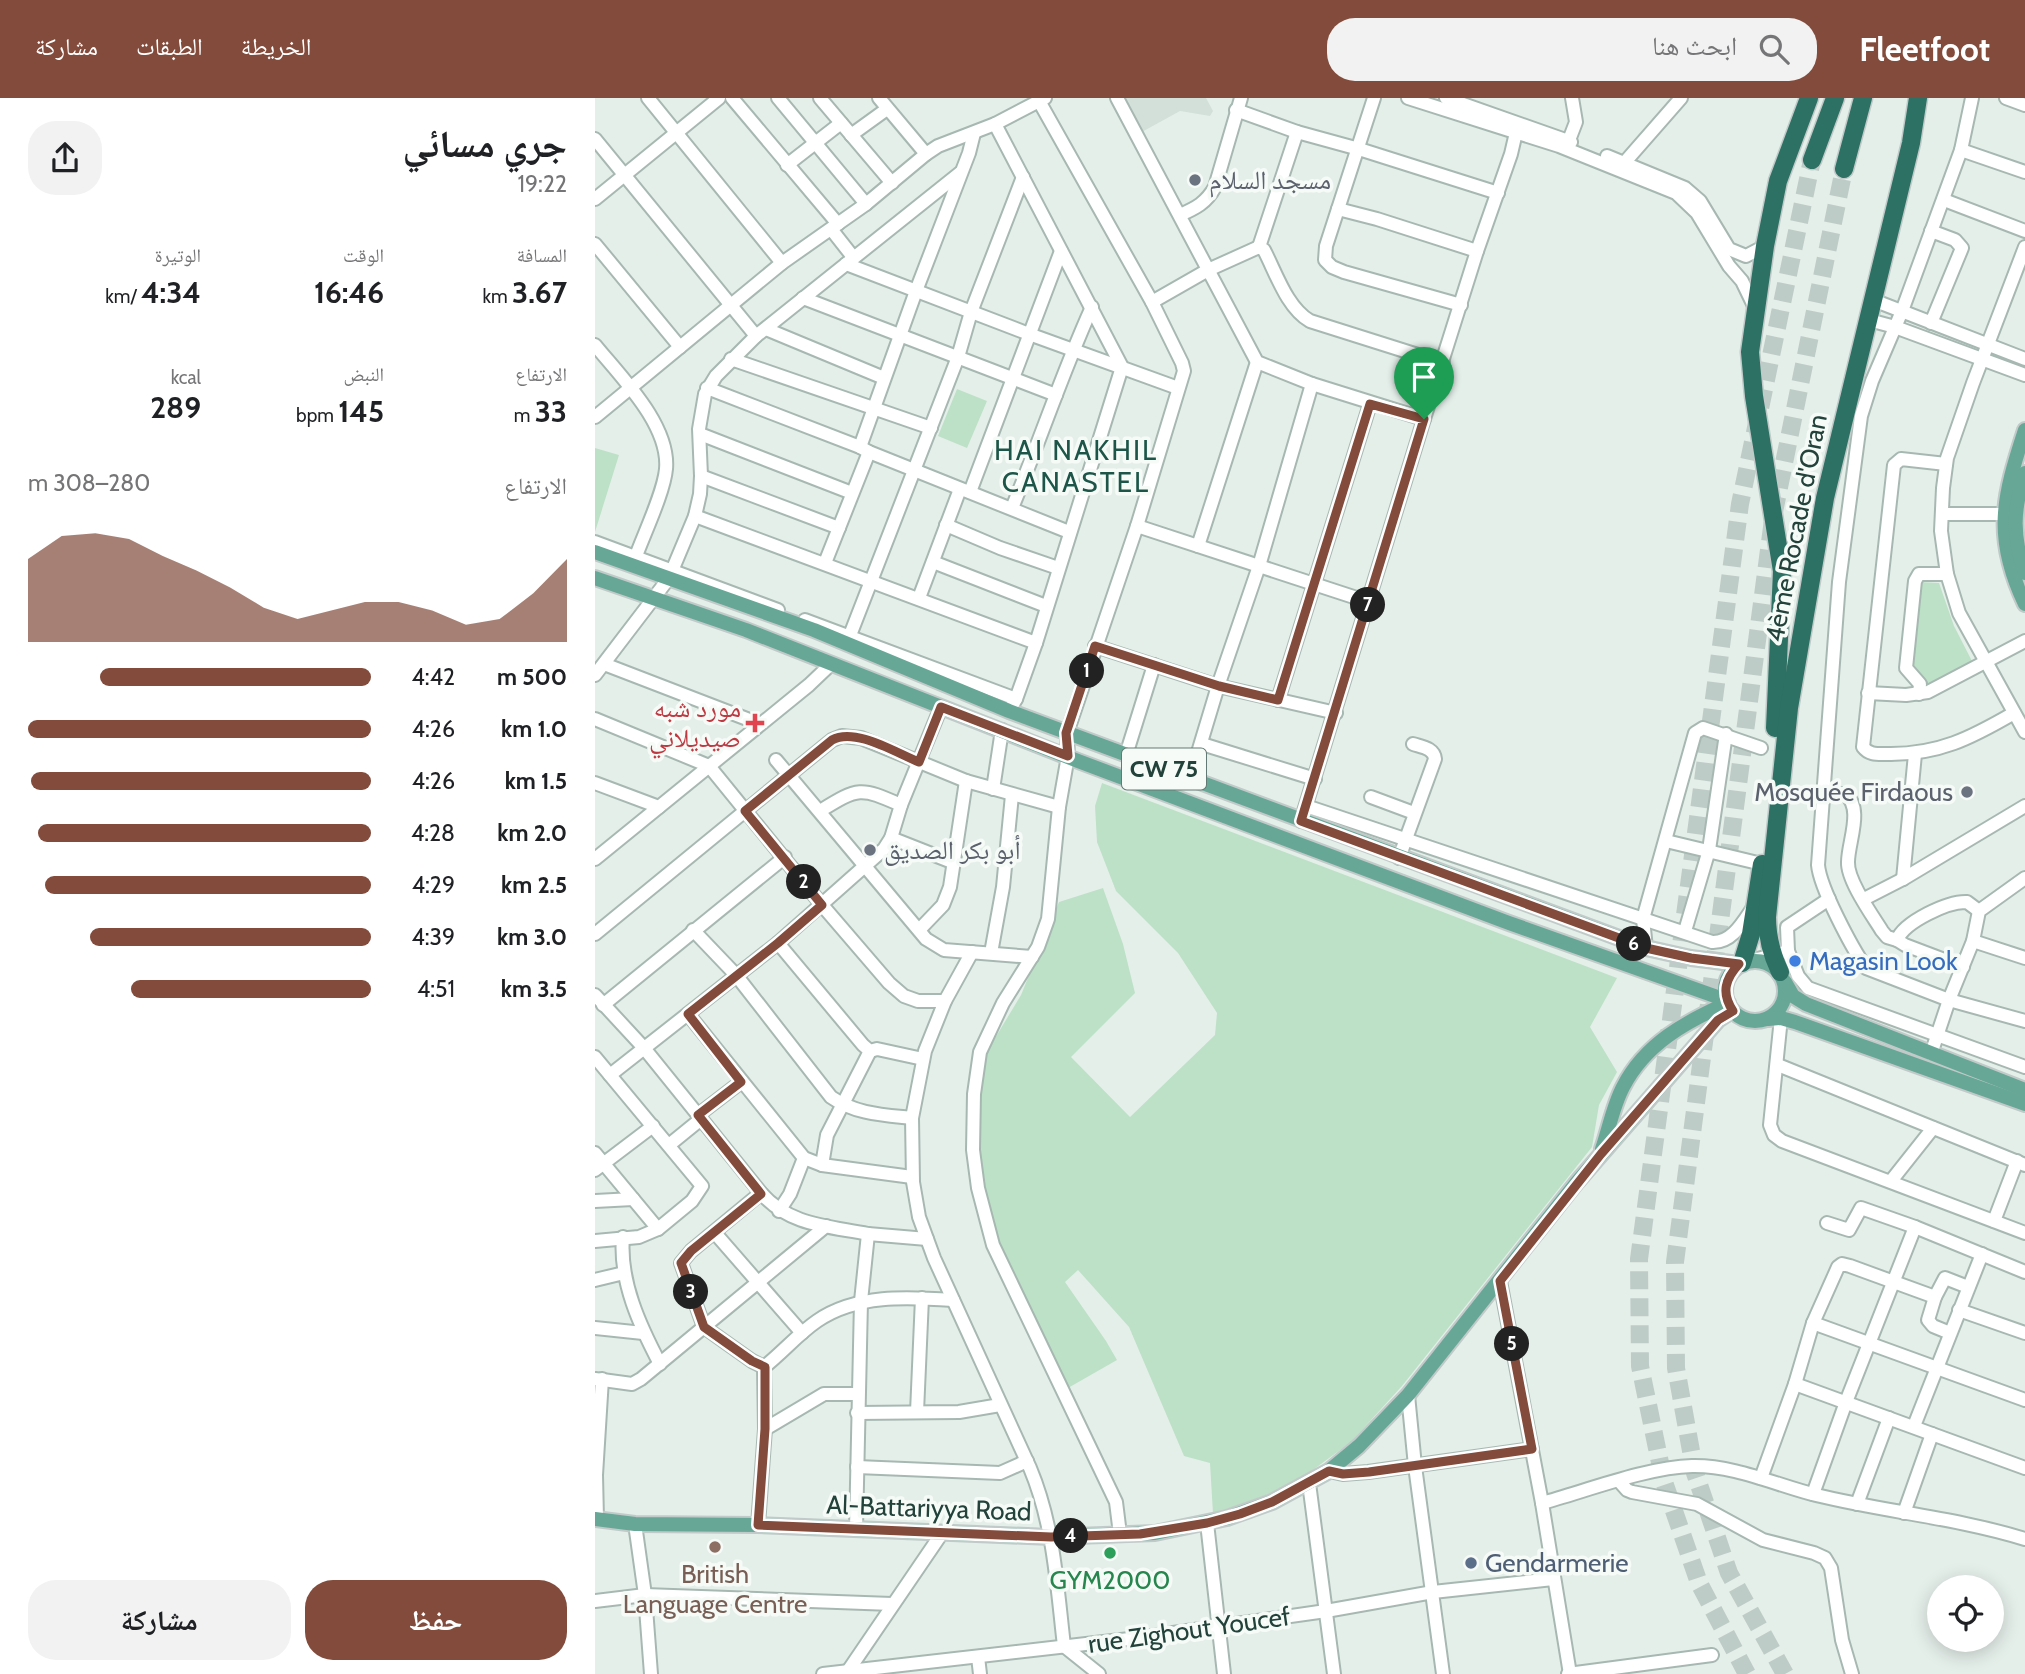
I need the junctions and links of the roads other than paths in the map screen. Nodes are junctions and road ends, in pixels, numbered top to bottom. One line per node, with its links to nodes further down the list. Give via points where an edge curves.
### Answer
1 (648, 98): 27 (street)
2 (719, 98): 27 (street)
3 (732, 98): 38 (street)
4 (778, 98): 31 (street)
5 (820, 98): 23 (street)
6 (879, 98): 22 (street)
7 (1117, 98): 51 (street)
8 (1374, 98): 33 (street)
9 (1408, 98): 25 (street)
10 (1446, 98): 25 (street)
11 (1572, 98): 32 (street, via 1576,122)
12 (1681, 98): 37 (street)
13 (1809, 98): 56 (highway, 4ème Rocade d'Oran, via 1778,181)
14 (1835, 98): 36 (highway)
15 (1863, 98): 39 (highway)
16 (1918, 98): 66 (highway, 4ème Rocade d'Oran)
17 (1972, 98): 34 (street)
18 (2006, 98): 21 (street)
19 (1042, 100): 24 (street); 67 (street)
20 (1238, 104): 26 (street); 51 (street, via 1215,187 1208,199)
21 (2025, 105)
22 (887, 109): 29 (street); 35 (street)
23 (841, 123): 29 (street); 31 (street)
24 (995, 124): 28 (street); 43 (street)
25 (1516, 128): 32 (street); 45 (street)
26 (1297, 132): 33 (street); 57 (street)
27 (676, 133): 42 (street); 62 (street)
28 (974, 133): 35 (street); 41 (street)
29 (851, 135): 44 (street)
30 (595, 139): 42 (street)
31 (816, 142): 38 (street); 48 (street)
32 (1567, 145): 37 (street); 50 (street, via 1677,193)
33 (1359, 149): 45 (street); 49 (street)
34 (1961, 150): 40 (street); 47 (street)
35 (926, 154): 44 (street)
36 (1812, 160)
37 (1625, 162): 50 (street, via 1685,188)
38 (787, 165): 52 (street)
39 (1843, 169)
40 (2025, 172)
41 (960, 173): 61 (street); 64 (street)
42 (625, 175): 46 (street); 69 (street)
43 (1023, 177): 59 (street); 73 (street)
44 (892, 183): 48 (street)
45 (1498, 193): 60 (street)
46 (595, 200)
47 (1944, 200): 53 (street); 54 (street)
48 (866, 204): 52 (street)
49 (1338, 209): 60 (street); 68 (street, via 1325,252 1332,267)
50 (1701, 210): 56 (street, via 1734,252 1745,256); 71 (street)
51 (1180, 215): 63 (street)
52 (834, 227): 61 (street); 62 (street)
53 (1931, 231): 72 (street); 75 (street, via 1955,240 1962,248)
54 (2025, 231)
55 (595, 244): 82 (street)
56 (1765, 246): 71 (highway, 4ème Rocade d'Oran)
57 (1259, 247): 63 (street); 89 (street, via 1300,316)
58 (2025, 247): 81 (street)
59 (1061, 251): 70 (street); 78 (street)
60 (1477, 251): 68 (street)
61 (849, 260): 64 (street); 65 (street)
62 (782, 263): 69 (street)
63 (1208, 270): 67 (street); 88 (street)
64 (916, 291): 73 (street); 79 (street)
65 (803, 298): 77 (street); 79 (street)
66 (1873, 300): 72 (street); 74 (highway, 4ème Rocade d'Oran)
67 (1152, 302): 97 (street, via 1182,363 1184,375)
68 (1461, 305): 89 (street)
69 (731, 306): 77 (street); 82 (street)
70 (1092, 307): 83 (street); 90 (street)
71 (1755, 308): 199 (highway, 4ème Rocade d'Oran, via 1750,352 1754,396 1782,571 1777,708)
72 (1902, 311): 75 (street); 76 (street)
73 (971, 312): 78 (street); 84 (street)
74 (1868, 320): 76 (street); 223 (highway, 4ème Rocade d'Oran, via 1825,498 1789,708)
75 (1931, 323): 81 (street)
76 (1895, 327): 87 (street); 178 (street, via 1861,416 1839,582)
77 (761, 333): 85 (street); 92 (street)
78 (1029, 334): 83 (street); 93 (street)
79 (900, 335): 84 (street); 92 (street)
80 (595, 345): 95 (street)
81 (1988, 346): 86 (street); 87 (street)
82 (680, 347): 95 (street)
83 (1072, 350): 90 (street); 98 (street)
84 (958, 357): 93 (street); 103 (street)
85 (731, 359): 96 (street); 100 (street)
86 (2025, 359)
87 (1981, 361): 91 (street); 107 (street)
88 (1257, 362): 94 (street); 122 (street)
89 (1443, 363): 102 (street)
90 (1122, 367): 97 (street); 120 (street)
91 (2025, 375)
92 (884, 378): 100 (street)
93 (1013, 379): 98 (street); 111 (street)
94 (1312, 384): 99 (street); 127 (street)
95 (630, 388): 101 (street); 124 (street, via 657,427 666,469)
96 (707, 388): 105 (street); 106 (street)
97 (1178, 388): 118 (street)
98 (1056, 395): 113 (street)
99 (1370, 404): 102 (street); 134 (street)
100 (875, 408): 103 (street); 106 (street)
101 (595, 417)
102 (1424, 419): 137 (street)
103 (931, 428): 108 (street)
104 (2025, 430): 115 (main road)
105 (700, 435): 110 (street); 112 (street)
106 (865, 449): 108 (street); 112 (street)
107 (1946, 464): 114 (street); 150 (street, via 1901,458 1894,465)
108 (913, 470): 111 (street); 133 (street)
109 (2025, 473): 129 (main road, via 2015,524)
110 (701, 476): 116 (street); 119 (street)
111 (965, 491): 113 (street); 117 (street)
112 (852, 493): 119 (street)
113 (1012, 508): 120 (street)
114 (1942, 514): 115 (street); 130 (street)
115 (2003, 514): 138 (main road, via 2013,579)
116 (695, 516): 126 (street); 131 (street)
117 (946, 525): 125 (street); 128 (street)
118 (1137, 526): 122 (street); 143 (street)
119 (839, 528): 126 (street)
120 (1069, 532): 128 (street)
121 (595, 541): 124 (street)
122 (1198, 547): 127 (street)
123 (595, 552): 131 (main road, CW 75)
124 (636, 556): 131 (street)
125 (933, 562): 135 (street); 139 (street)
126 (825, 563): 133 (street)
127 (1259, 566): 134 (street); 149 (street)
128 (1058, 568): 139 (street)
129 (2025, 573)
130 (1947, 574): 144 (street, via 1959,613); 151 (street, via 1919,574 1915,581 1906,668 1920,684)
131 (671, 575): 136 (street); 140 (main road, CW 75)
132 (595, 578): 136 (main road)
133 (872, 581): 135 (street); 140 (street)
134 (1314, 583): 137 (street); 152 (street)
135 (919, 598): 142 (street)
136 (654, 600): 145 (street); 146 (main road, via 746,630)
137 (1369, 602): 155 (street)
138 (2025, 604)
139 (1046, 606): 142 (street)
140 (848, 639): 153 (main road, CW 75)
141 (2025, 641): 144 (street)
142 (1036, 643): 153 (street)
143 (1095, 646): 147 (street); 161 (street)
144 (1986, 662): 151 (street); 156 (street)
145 (604, 664): 148 (street); 158 (street)
146 (829, 665): 154 (main road); 158 (street)
147 (1154, 665): 149 (street); 167 (street)
148 (595, 675)
149 (1219, 686): 152 (street); 163 (street)
150 (1868, 694): 151 (street); 166 (street, via 1864,749 1873,754)
151 (1919, 694)
152 (1278, 700): 155 (street)
153 (1013, 705): 161 (main road, CW 75)
154 (941, 707): 159 (main road); 170 (street)
155 (1336, 713): 174 (street)
156 (2014, 713): 160 (street); 166 (street, via 1957,744)
157 (595, 719): 171 (street)
158 (760, 724): 171 (street)
159 (1002, 730): 168 (main road); 177 (street)
160 (2025, 732)
161 (1066, 733): 167 (main road, CW 75); 168 (street)
162 (1726, 734): 165 (street); 192 (street, via 1703,728 1695,733); 194 (street)
163 (1202, 744): 173 (street); 174 (street)
164 (1413, 744): 188 (street, via 1435,756)
165 (1761, 748)
166 (1915, 754): 202 (street)
167 (1126, 755): 173 (main road, CW 75)
168 (1068, 756): 185 (street); 229 (main road)
169 (776, 760): 172 (street)
170 (919, 762): 172 (street, via 847,735 832,740); 175 (street); 181 (street)
171 (709, 765): 184 (street); 186 (street)
172 (789, 775): 186 (street); 187 (street)
173 (1190, 779): 189 (main road, CW 75)
174 (1315, 779): 182 (street)
175 (966, 781): 177 (street); 198 (street)
176 (595, 783): 184 (street)
177 (993, 789): 179 (street)
178 (1822, 794): 203 (street, via 1818,865); 204 (street, via 1845,794 1853,804 1847,866)
179 (1012, 795): 185 (street); 219 (street)
180 (1371, 797): 188 (street)
181 (901, 805): 187 (street, via 856,791); 190 (street)
182 (1306, 806): 189 (street); 191 (street)
183 (2025, 806): 202 (street)
184 (659, 807): 193 (street)
185 (1059, 807): 221 (street, via 1048,919)
186 (745, 811): 195 (street); 212 (street)
187 (820, 811): 200 (street)
188 (1414, 813): 191 (street)
189 (1301, 821): 196 (main road, CW 75)
190 (891, 838): 198 (street); 200 (street)
191 (1405, 839): 196 (street); 208 (street)
192 (1666, 841): 194 (street); 208 (street)
193 (601, 846): 197 (street)
194 (1709, 850): 199 (street); 211 (street)
195 (785, 857): 205 (street); 209 (street)
196 (1399, 858): 217 (main road, CW 75)
197 (595, 859)
198 (952, 862): 210 (street, via 943,905)
199 (1762, 864): 206 (highway, 4ème Rocade d'Oran)
200 (866, 866): 205 (street); 210 (street)
201 (2025, 878): 207 (street)
202 (1903, 879): 204 (street)
203 (1829, 899): 223 (street, via 1787,927); 227 (street, via 1866,968)
204 (1864, 899): 213 (street, via 1882,931)
205 (822, 905): 215 (street); 228 (street, via 904,996)
206 (1754, 905): 211 (street, via 1735,933 1721,942); 223 (highway, 4ème Rocade d'Oran, via 1751,934)
207 (1979, 911): 213 (street, via 1968,902 1946,904 1903,930); 214 (street)
208 (1643, 919): 211 (street); 217 (street)
209 (693, 930): 225 (street); 226 (street)
210 (919, 930): 218 (street, via 944,950)
211 (1685, 931)
212 (595, 934)
213 (1897, 940): 224 (street)
214 (1973, 941): 220 (street); 224 (street)
215 (778, 943): 225 (street); 235 (street)
216 (2025, 946): 220 (street)
217 (1646, 948): 223 (main road, CW 75, via 1682,957)
218 (972, 952): 219 (street); 228 (street)
219 (991, 953): 221 (street)
220 (2011, 954): 222 (street)
221 (1032, 957): 331 (street, via 985,1038 976,1068 978,1188 993,1245 1116,1502)
222 (2025, 958)
223 (1766, 964): 229 (main road, via 1726,981); 231 (main road, via 1785,1000); 233 (street, via 1798,976 1808,988); 236 (main road, via 1793,996 1806,1004)
224 (1963, 967): 227 (street)
225 (736, 975): 230 (street); 245 (street, via 831,1097)
226 (599, 1000): 234 (street)
227 (1949, 1000): 232 (street); 233 (street)
228 (945, 1002): 238 (street)
229 (1729, 1005): 231 (main road, via 1745,1019); 251 (main road, Al-Battariyya Road); 251 (main road, via 1666,1036 1639,1062 1618,1099)
230 (688, 1014): 234 (street); 242 (street)
231 (1774, 1019): 239 (street); 244 (main road)
232 (2025, 1021)
233 (1938, 1035): 236 (street); 240 (street)
234 (644, 1048): 241 (street); 246 (street)
235 (870, 1051): 238 (street); 245 (street)
236 (1931, 1054): 243 (main road)
237 (595, 1057): 241 (street)
238 (923, 1059): 247 (street)
239 (1777, 1065): 249 (street); 257 (street, via 1770,1125 1774,1135)
240 (2025, 1067)
241 (610, 1074): 248 (street)
242 (741, 1082): 246 (street); 252 (street)
243 (2025, 1090)
244 (2025, 1104)
245 (843, 1105): 247 (street, via 876,1115); 255 (street, via 827,1135)
246 (700, 1117): 250 (street); 258 (street)
247 (912, 1118): 256 (street)
248 (653, 1126): 250 (street); 253 (street)
249 (1933, 1128): 254 (street); 257 (street)
250 (669, 1145): 266 (street, via 702,1186 692,1202)
251 (1601, 1154): 277 (main road, Al-Battariyya Road)
252 (804, 1158): 255 (street); 261 (street)
253 (598, 1162): 259 (street)
254 (2021, 1163): 262 (street)
255 (822, 1165): 256 (street)
256 (912, 1177): 271 (street)
257 (1891, 1181): 262 (street)
258 (761, 1194): 261 (street); 267 (street)
259 (633, 1199): 260 (street); 266 (street)
260 (595, 1200)
261 (779, 1211): 264 (street)
262 (1994, 1221): 268 (street)
263 (1827, 1223): 265 (street, via 1849,1230 1860,1208)
264 (826, 1226): 269 (street); 279 (street)
265 (1915, 1227): 273 (street); 278 (street)
266 (658, 1229): 270 (street, via 639,1237)
267 (715, 1233): 279 (street); 287 (street, via 681,1263)
268 (2025, 1233)
269 (868, 1234): 271 (street); 284 (street)
270 (622, 1237): 272 (street); 275 (street)
271 (927, 1239): 283 (street)
272 (595, 1241)
273 (1982, 1254): 274 (street); 280 (street)
274 (2025, 1272)
275 (624, 1273): 276 (street); 289 (street)
276 (595, 1280)
277 (1500, 1281): 300 (main road, Al-Battariyya Road); 311 (street)
278 (1894, 1282): 281 (street); 286 (street, via 1842,1264); 293 (street)
279 (757, 1284): 287 (street); 290 (street)
280 (1968, 1287): 281 (street, via 1945,1278); 285 (street)
281 (1935, 1297): 291 (street, via 1930,1324)
282 (922, 1298): 283 (street); 284 (street); 304 (street)
283 (953, 1300): 303 (street)
284 (861, 1301): 290 (street, via 826,1315); 299 (street)
285 (1959, 1310): 291 (street); 292 (street)
286 (1813, 1323): 293 (street); 298 (street)
287 (704, 1327): 294 (street); 295 (street)
288 (595, 1328): 289 (street)
289 (643, 1333): 294 (street)
290 (802, 1333): 295 (street)
291 (1950, 1333): 296 (street)
292 (2025, 1333)
293 (1869, 1345): 296 (street); 302 (street)
294 (660, 1364): 297 (street, via 632,1384)
295 (765, 1367): 309 (street)
296 (1935, 1369): 301 (street); 307 (street)
297 (599, 1379): 308 (street)
298 (1795, 1384): 302 (street); 318 (street)
299 (858, 1394): 305 (street); 309 (street, via 824,1394)
300 (1408, 1395): 313 (street); 316 (main road, Al-Battariyya Road)
301 (2025, 1400)
302 (1846, 1402): 306 (street); 321 (street)
303 (1000, 1405): 304 (street, via 966,1412); 312 (street)
304 (917, 1412): 305 (street)
305 (857, 1413): 314 (street)
306 (1889, 1418): 307 (street); 323 (street)
307 (1914, 1426): 310 (street)
308 (597, 1427): 317 (street)
309 (765, 1429): 328 (street)
310 (1933, 1434): 315 (street); 324 (street)
311 (1532, 1449): 313 (street); 322 (street)
312 (1027, 1461): 314 (street, via 991,1474); 332 (street)
313 (1415, 1466): 316 (street, via 1354,1474); 335 (street)
314 (857, 1467): 329 (street)
315 (2025, 1468)
316 (1329, 1471): 320 (main road, Al-Battariyya Road)
317 (595, 1475): 325 (street)
318 (1761, 1478): 319 (street, via 1698,1466); 321 (street)
319 (1619, 1480): 322 (street); 353 (street, via 1632,1492 1697,1504 1763,1540 1825,1558 1832,1568 1842,1640)
320 (1309, 1483): 326 (main road, Al-Battariyya Road, via 1261,1506); 339 (street)
321 (1813, 1494): 323 (street)
322 (1542, 1503): 334 (street)
323 (1857, 1504): 324 (street)
324 (1904, 1513): 333 (street, via 1982,1525)
325 (596, 1519): 327 (main road, Al-Battariyya Road)
326 (1207, 1523): 331 (main road, Al-Battariyya Road); 340 (street)
327 (635, 1524): 328 (main road, Al-Battariyya Road); 336 (street)
328 (758, 1525): 329 (main road, Al-Battariyya Road)
329 (856, 1529): 330 (main road, Al-Battariyya Road)
330 (942, 1533): 332 (main road, Al-Battariyya Road); 338 (street)
331 (1120, 1534): 332 (main road, Al-Battariyya Road)
332 (1051, 1537): 341 (street)
333 (2025, 1539)
334 (1553, 1579): 335 (street, rue Zighout Youcef); 352 (street)
335 (1433, 1592): 339 (street, rue Zighout Youcef); 351 (street)
336 (645, 1595): 337 (street); 338 (street); 345 (street)
337 (595, 1601)
338 (892, 1604): 344 (street)
339 (1326, 1611): 340 (street, rue Zighout Youcef); 350 (street)
340 (1219, 1626): 341 (street, rue Zighout Youcef); 349 (street)
341 (1064, 1646): 343 (street, rue Zighout Youcef); 348 (street)
342 (1712, 1655): 352 (street)
343 (978, 1657): 344 (street, rue Zighout Youcef); 347 (street)
344 (847, 1672): 346 (street, rue Zighout Youcef)
345 (651, 1674)
346 (823, 1674)
347 (980, 1674)
348 (1099, 1674)
349 (1224, 1674)
350 (1334, 1674)
351 (1443, 1674)
352 (1569, 1674)
353 (1852, 1674)

